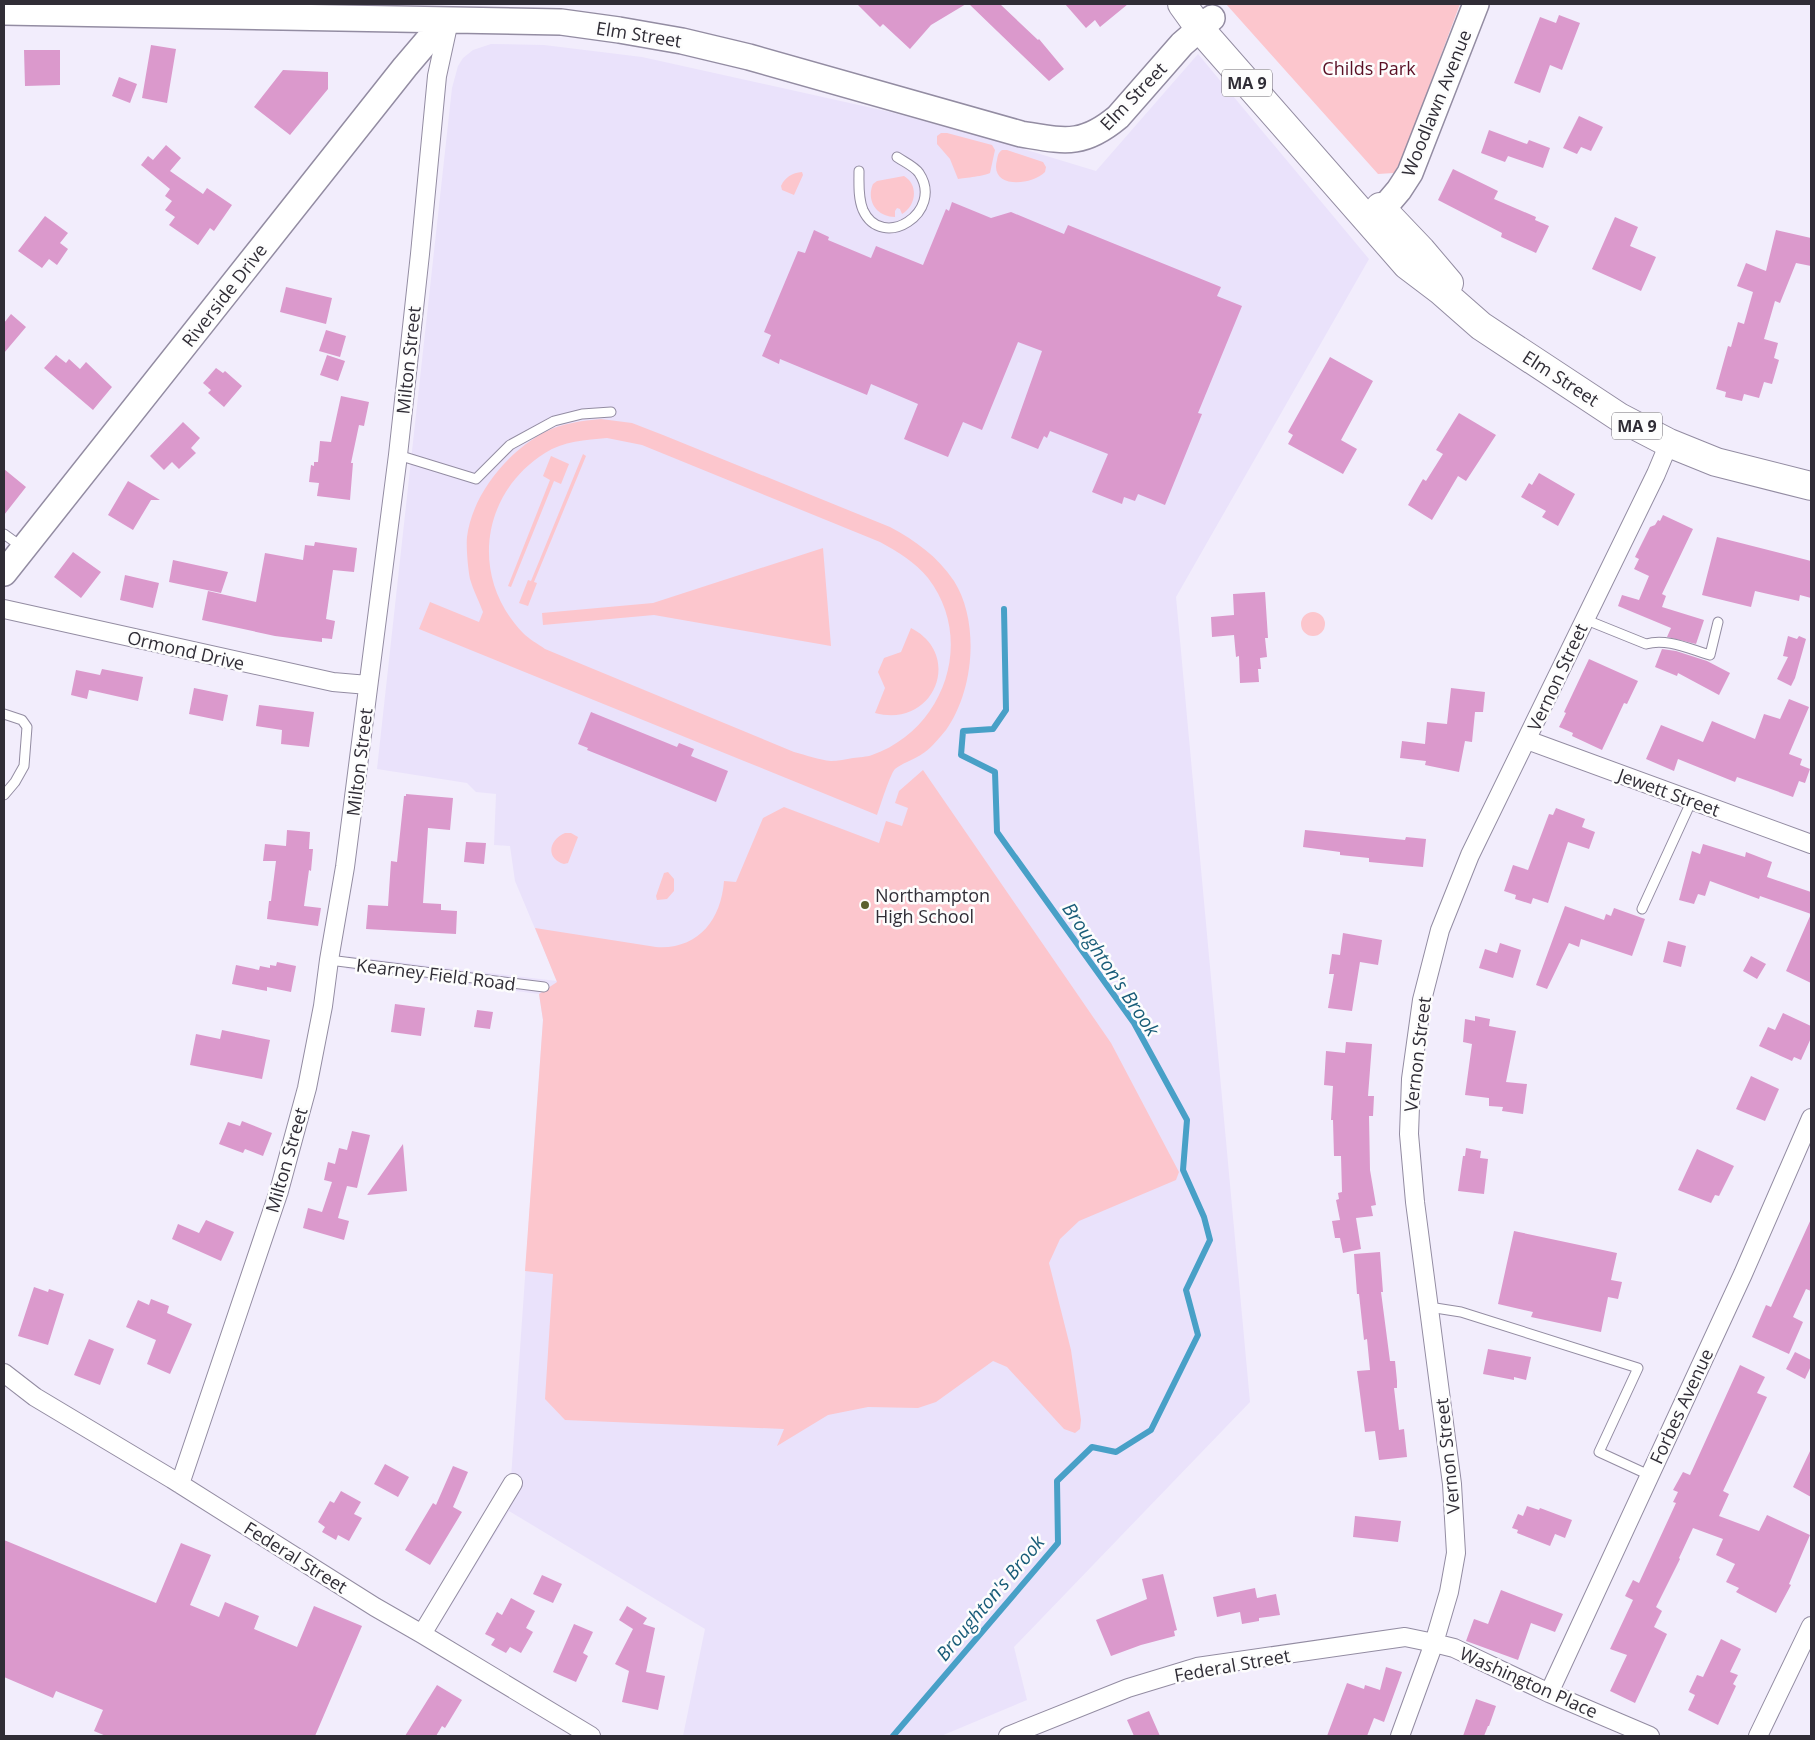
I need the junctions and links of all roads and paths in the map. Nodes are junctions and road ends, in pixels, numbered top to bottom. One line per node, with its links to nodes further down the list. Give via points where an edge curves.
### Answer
1 (1182, 4): 5 (highway, MA 9)
2 (1476, 4): 9 (main road, Woodlawn Avenue, via 1410,173)
3 (54, 8): 4 (main road, Elm Street); 6 (main road, Elm Street)
4 (4, 12)
5 (1204, 17): 6 (main road, Elm Street, via 1108,126 1085,138 1062,140 1021,134 682,41 561,22); 9 (highway, MA 9)
6 (449, 21): 12 (street, Milton Street, via 437,76); 14 (main road, Riverside Drive, via 405,67)
7 (897, 157): 8 (lane, via 919,174 925,192 917,215 903,225 884,227 868,218 860,203)
8 (859, 171)
9 (1377, 217): 11 (highway, Elm Street / MA 9, via 1407,265 1481,326 1620,417)
10 (610, 412): 12 (lane, via 554,421 510,445 476,479)
11 (1669, 443): 13 (highway, Elm Street / MA 9, via 1716,462); 17 (street, Vernon Street)
12 (398, 455): 19 (street, Milton Street)
13 (1811, 486)
14 (14, 541): 15 (main road, Riverside Drive)
15 (4, 573)
16 (4, 609): 19 (street, Ormond Drive, via 332,682)
17 (1584, 619): 18 (lane, via 1646,644 1664,642 1710,655); 21 (street, Vernon Street)
18 (1718, 622)
19 (368, 685): 26 (street, Milton Street, via 345,867)
20 (4, 714): 22 (lane, via 22,720 27,727 24,766)
21 (1527, 740): 23 (street, Jewett Street); 29 (street, Vernon Street, via 1470,855 1440,930 1422,1000 1410,1079 1409,1134)
22 (4, 795)
23 (1692, 800): 24 (street, Jewett Street); 25 (lane)
24 (1811, 844)
25 (1642, 909)
26 (329, 960): 27 (lane, Kearney Field Road); 33 (street, Milton Street, via 307,1088 279,1191)
27 (544, 987)
28 (1811, 1118): 31 (street, Forbes Avenue)
29 (1429, 1307): 31 (lane, via 1461,1312 1638,1368 1599,1452); 36 (street, Vernon Street, via 1452,1484 1456,1553 1450,1592)
30 (4, 1373): 33 (street, Federal Street, via 36,1397)
31 (1649, 1475): 37 (street, Forbes Avenue)
32 (513, 1483): 35 (street)
33 (180, 1484): 35 (street, Federal Street)
34 (1811, 1626): 42 (street)
35 (422, 1634): 38 (street, Federal Street)
36 (1434, 1643): 37 (street, Washington Place, via 1454,1648); 39 (street, Federal Street, via 1405,1638 1197,1667 1128,1688); 40 (street, Vernon Street)
37 (1549, 1693): 41 (street, Washington Place)
38 (590, 1736)
39 (1008, 1736)
40 (1400, 1736)
41 (1650, 1736)
42 (1758, 1736)

